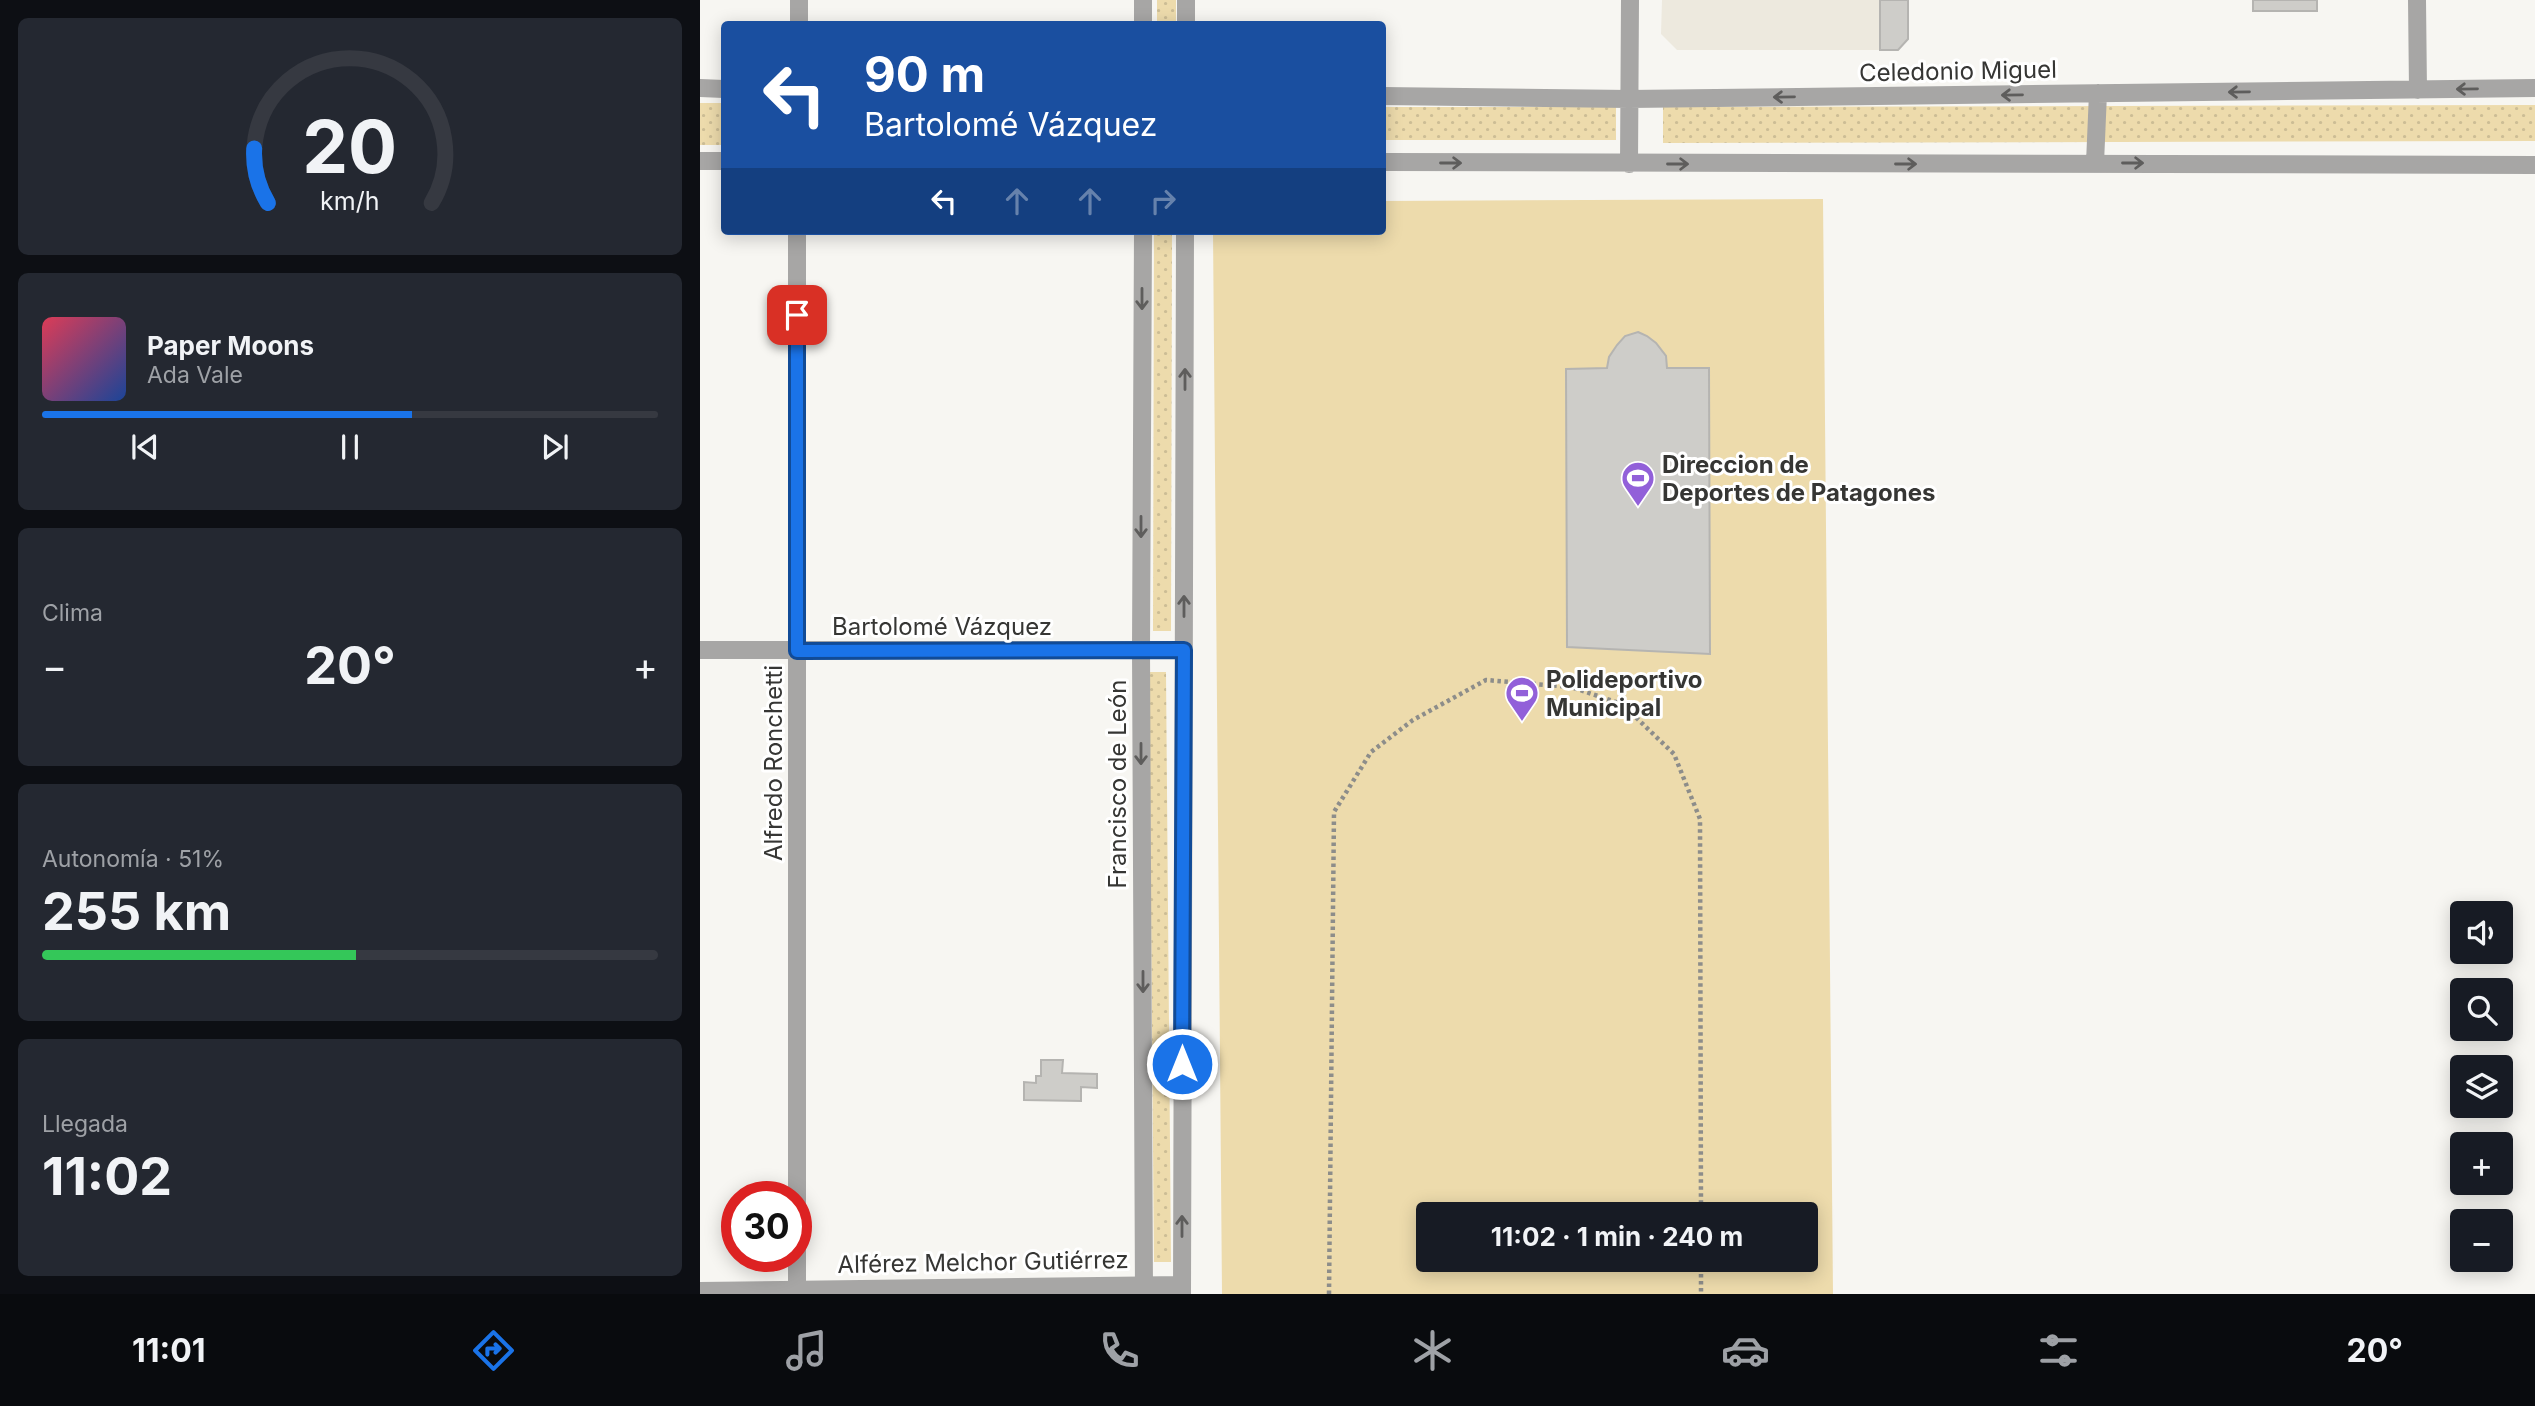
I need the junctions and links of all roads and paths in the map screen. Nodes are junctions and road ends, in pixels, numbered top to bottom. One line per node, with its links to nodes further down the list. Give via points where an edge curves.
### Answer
1 (799, 0): 6 (street)
2 (1143, 0): 7 (street)
3 (1186, 0): 8 (street)
4 (1630, 0): 15 (street)
5 (2417, 0): 12 (street)
6 (799, 21)
7 (1143, 21)
8 (1186, 21)
9 (700, 88): 11 (street)
10 (2535, 88): 12 (street, Celedonio Miguel, one-way to 12)
11 (721, 89)
12 (2418, 90): 13 (street, Celedonio Miguel, one-way to 13)
13 (2098, 93): 15 (street, Celedonio Miguel, one-way to 15); 19 (street)
14 (1386, 96): 15 (street, Celedonio Miguel)
15 (1629, 99): 20 (street)
16 (721, 160): 17 (street)
17 (700, 161)
18 (1386, 162): 20 (street, one-way to 20)
19 (2095, 163): 20 (street, one-way to 19); 21 (street, one-way to 21)
20 (1629, 164)
21 (2535, 164)
22 (797, 235): 28 (street, Alfredo Ronchetti)
23 (1143, 235): 26 (street, Francisco de León, one-way to 26)
24 (1185, 235): 27 (street, one-way to 24)
25 (700, 650): 28 (street, Bartolomé Vázquez)
26 (1141, 650): 27 (street, Bartolomé Vázquez); 28 (street, Bartolomé Vázquez); 31 (street, Francisco de León, one-way to 31)
27 (1184, 650): 32 (street, one-way to 27)
28 (797, 651): 34 (street, Alfredo Ronchetti)
29 (1701, 1202): 35 (path, via 1700,819 1674,754 1622,704 1571,687 1486,680 1413,720 1371,752 1334,812)
30 (1701, 1272): 36 (path)
31 (1144, 1289): 32 (street, Alférez Melchor Gutiérrez); 34 (street, Alférez Melchor Gutiérrez)
32 (1182, 1289)
33 (700, 1291): 34 (street, Alférez Melchor Gutiérrez)
34 (797, 1291)
35 (1329, 1294)
36 (1701, 1294)

